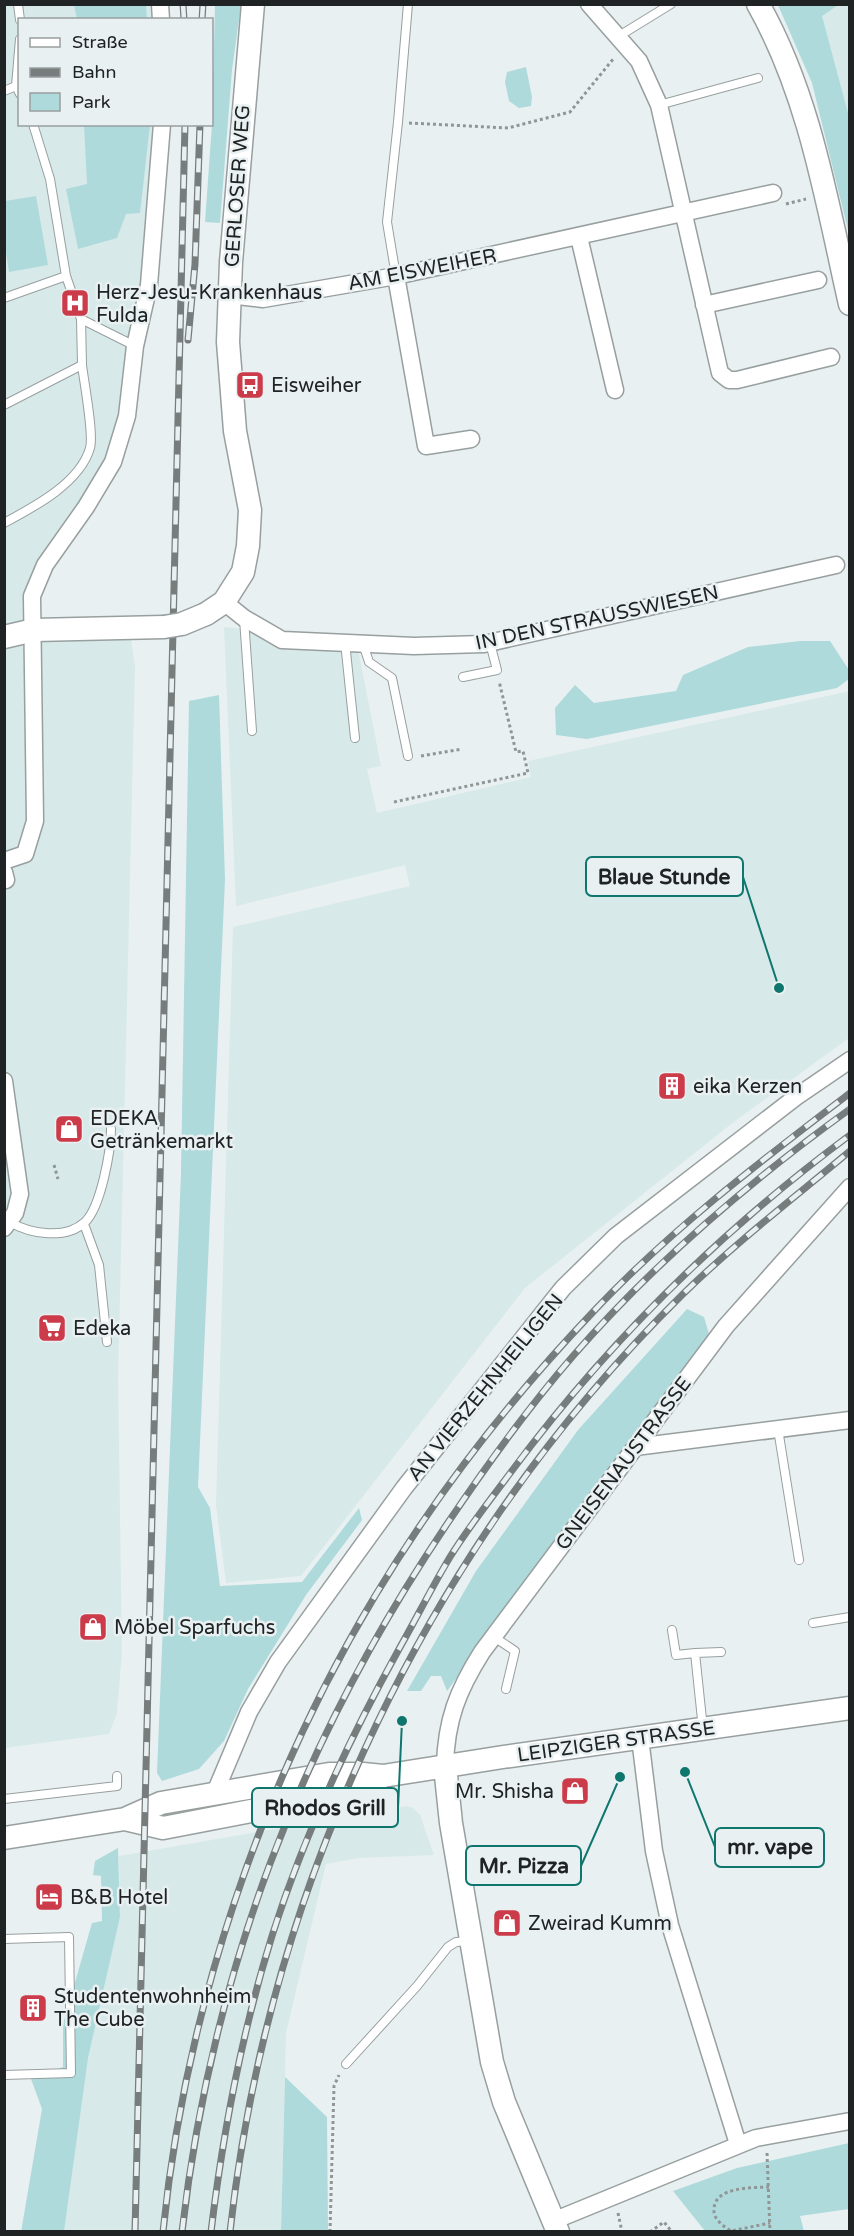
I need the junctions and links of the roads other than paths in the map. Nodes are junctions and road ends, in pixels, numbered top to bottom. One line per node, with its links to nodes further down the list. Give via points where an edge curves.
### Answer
1 (254, 4): 19 (street, GERLOSER WEG)
2 (408, 4): 17 (lane, via 387,222)
3 (589, 4): 6 (street)
4 (671, 4): 6 (lane)
5 (758, 4): 21 (street, via 808,124)
6 (619, 44): 10 (street, via 639,61)
7 (758, 78): 10 (lane)
8 (18, 90): 9 (lane)
9 (4, 91)
10 (659, 105): 14 (street)
11 (34, 126): 16 (lane, via 50,179)
12 (162, 126): 24 (street, via 149,285)
13 (776, 199): 14 (street, AM EISWEIHER)
14 (683, 213): 15 (street, AM EISWEIHER); 22 (street)
15 (579, 237): 17 (street, AM EISWEIHER); 27 (street)
16 (66, 276): 20 (lane); 23 (lane)
17 (396, 276): 19 (street, AM EISWEIHER, via 262,299); 29 (street, via 426,446)
18 (818, 280): 22 (street)
19 (229, 295): 32 (street, GERLOSER WEG, via 228,342 235,431 250,510 243,572)
20 (4, 298)
21 (849, 304)
22 (704, 306): 25 (street, via 718,368 729,380)
23 (81, 319): 24 (lane); 26 (lane)
24 (135, 346): 34 (street, via 127,416 112,462 45,566 32,596)
25 (831, 357)
26 (82, 365): 28 (lane); 30 (lane, via 90,447 75,474 37,506)
27 (615, 390)
28 (4, 405)
29 (471, 439)
30 (4, 523)
31 (836, 565): 38 (street, IN DEN STRAUSSWIESEN)
32 (215, 608): 33 (street, IN DEN STRAUSSWIESEN); 34 (street, bridge, via 182,624 164,627)
33 (244, 618): 36 (street, IN DEN STRAUSSWIESEN, via 282,640); 40 (lane)
34 (34, 630): 35 (street); 43 (street, via 35,821 25,854)
35 (4, 637)
36 (345, 642): 37 (street, IN DEN STRAUSSWIESEN); 41 (lane)
37 (363, 643): 38 (street, IN DEN STRAUSSWIESEN); 42 (lane, via 369,663 392,678)
38 (490, 643): 39 (lane, via 497,670)
39 (463, 677)
40 (252, 731)
41 (355, 738)
42 (408, 756)
43 (4, 861)
44 (849, 1060): 68 (street, AN VIERZEHNHEILIGEN, via 615,1236 563,1288 404,1488 294,1638 249,1712)
45 (4, 1081): 49 (street, via 20,1194)
46 (111, 1129): 48 (lane, via 104,1181)
47 (849, 1187): 53 (street, GNEISENAUSTRASSE, via 726,1326)
48 (84, 1224): 49 (lane, via 45,1233); 50 (lane, via 99,1265)
49 (7, 1225)
50 (107, 1342)
51 (849, 1420): 52 (street)
52 (778, 1429): 53 (street); 54 (lane)
53 (635, 1447): 58 (street, GNEISENAUSTRASSE)
54 (799, 1560)
55 (849, 1617): 56 (lane)
56 (813, 1623)
57 (672, 1630): 60 (lane, via 676,1655)
58 (494, 1637): 61 (lane, via 515,1651); 65 (street, GNEISENAUSTRASSE, via 465,1679 454,1705)
59 (721, 1652): 60 (lane)
60 (695, 1653): 63 (lane)
61 (506, 1689)
62 (849, 1708): 63 (street, LEIPZIGER STRASSE)
63 (703, 1729): 64 (street, LEIPZIGER STRASSE)
64 (640, 1738): 65 (street, LEIPZIGER STRASSE); 77 (street, via 654,1851 670,1924)
65 (445, 1766): 67 (street, LEIPZIGER STRASSE); 73 (street)
66 (117, 1776): 69 (lane, via 117,1786)
67 (383, 1776): 68 (street, LEIPZIGER STRASSE, via 329,1774); 70 (street, LEIPZIGER STRASSE, via 364,1789 163,1828)
68 (214, 1795): 70 (street, LEIPZIGER STRASSE, via 161,1803)
69 (4, 1799)
70 (125, 1819): 71 (street, LEIPZIGER STRASSE)
71 (4, 1838)
72 (4, 1940): 75 (lane, via 69,1937 71,2073)
73 (472, 1941): 74 (lane, via 448,1947); 78 (street, via 492,2062 504,2102)
74 (346, 2064)
75 (4, 2075)
76 (849, 2121): 77 (street)
77 (738, 2144): 78 (street)
78 (556, 2226)

